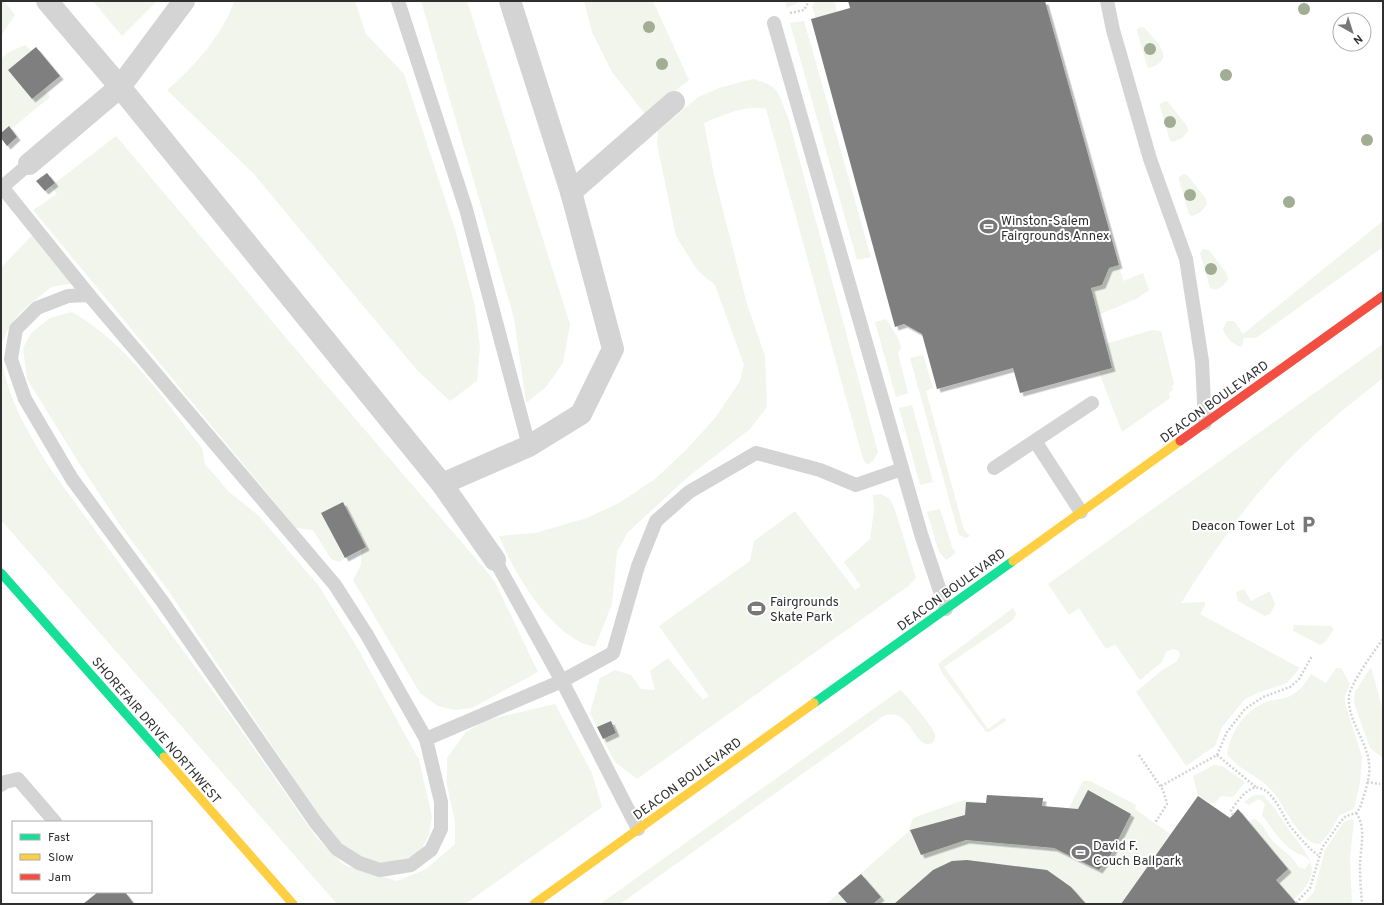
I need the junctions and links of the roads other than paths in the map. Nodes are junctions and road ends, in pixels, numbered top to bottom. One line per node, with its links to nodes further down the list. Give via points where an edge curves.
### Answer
1 (47, 1): 7 (street)
2 (184, 1): 7 (street)
3 (398, 1): 17 (lane, via 466,209)
4 (510, 1): 11 (street)
5 (1107, 1): 15 (lane, via 1150,159 1186,259 1202,360)
6 (774, 23): 19 (lane)
7 (120, 87): 9 (street); 20 (street)
8 (674, 102): 11 (street)
9 (29, 164): 10 (lane)
10 (1, 187): 12 (lane)
11 (571, 192): 17 (street, via 613,349 581,414)
12 (89, 294): 26 (lane, via 335,585 367,635); 26 (lane, via 68,296 37,308 16,329 11,359 25,399 72,478 337,849 359,863 380,870 411,865 431,850 442,829 441,802)
13 (1383, 296): 15 (street, DEACON BOULEVARD)
14 (1092, 403): 16 (lane)
15 (1205, 423): 21 (street, DEACON BOULEVARD)
16 (1035, 441): 18 (lane); 21 (lane)
17 (529, 446): 20 (street)
18 (994, 468)
19 (902, 469): 24 (lane); 25 (lane, via 856,484 820,470 756,453 689,492 656,521 638,566 613,653)
20 (442, 484): 22 (street)
21 (1081, 512): 24 (street, DEACON BOULEVARD)
22 (495, 560): 25 (lane)
23 (1, 573): 30 (street, SHOREFAIR DRIVE NORTHWEST)
24 (946, 608): 29 (street, DEACON BOULEVARD)
25 (562, 681): 26 (lane); 29 (lane)
26 (426, 739)
27 (1, 785): 28 (lane, via 18,779)
28 (54, 821)
29 (638, 829): 31 (street, DEACON BOULEVARD)
30 (293, 904)
31 (534, 904)

